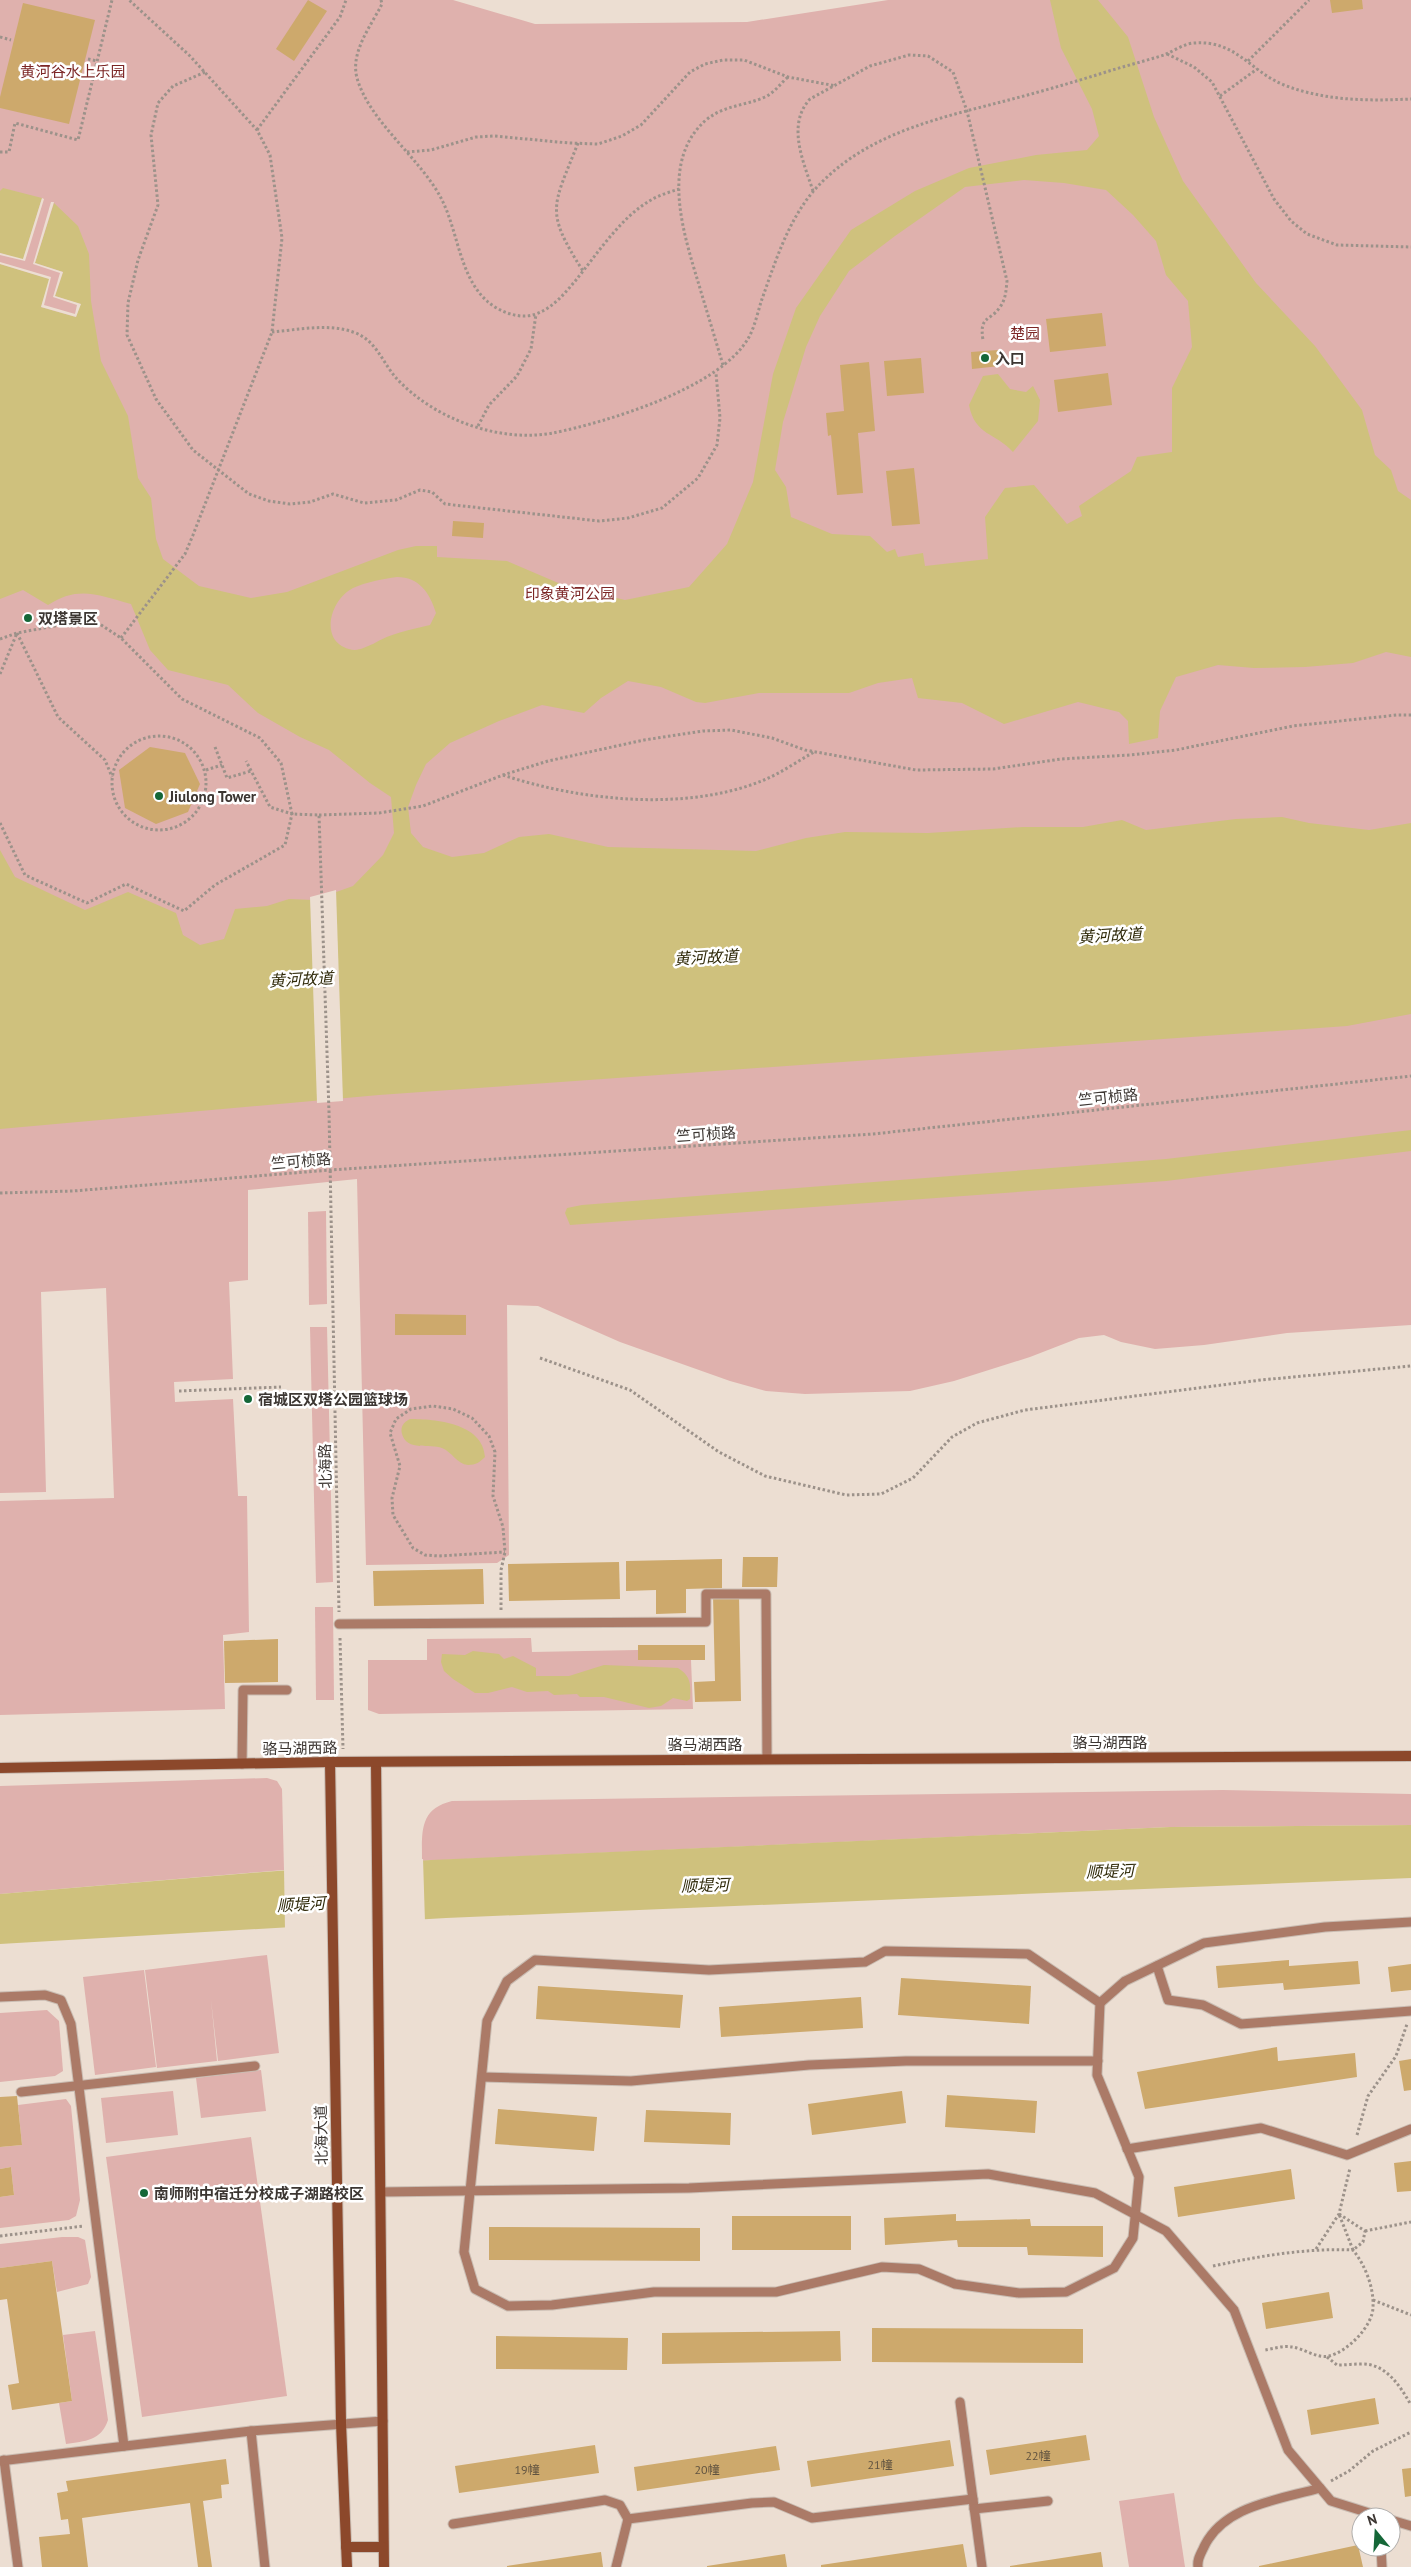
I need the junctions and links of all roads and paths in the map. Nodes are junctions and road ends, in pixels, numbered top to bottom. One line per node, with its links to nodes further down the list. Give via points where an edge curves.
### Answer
1 (112, 0): 10 (path)
2 (129, 0): 13 (path)
3 (346, 0): 19 (path, via 340,17)
4 (381, 0): 22 (path, via 355,61 357,77 379,118)
5 (1309, 0): 11 (path)
6 (0, 37): 7 (path)
7 (11, 40)
8 (1167, 54): 11 (path, via 1193,42 1225,46); 16 (path, via 1194,67 1212,82); 18 (path)
9 (88, 59): 10 (path)
10 (97, 61): 21 (path, via 78,140 15,123 9,152)
11 (1248, 61): 12 (path)
12 (1257, 69): 16 (path); 17 (path, via 1281,84 1323,97)
13 (205, 72): 19 (path); 33 (path, via 173,86 158,103 151,136 158,205 138,260 130,294 127,335 156,398 174,426 193,450)
14 (788, 77): 15 (path); 20 (path, via 744,60 705,64 690,72 641,125 598,144); 23 (path, via 767,96 721,110 706,121 692,136 684,155)
15 (837, 86): 18 (path, via 870,66 909,55 928,56 953,72); 24 (path, via 803,107 797,126 798,141)
16 (1220, 96): 25 (path, via 1274,199 1291,221 1307,234 1337,245)
17 (1411, 99)
18 (967, 111): 24 (path, via 907,128 865,149 825,178); 29 (path, via 1008,281 1006,298 981,329)
19 (257, 130): 28 (path, via 270,155 282,238)
20 (578, 143): 22 (path, via 494,136); 26 (path, via 556,200 556,222)
21 (0, 152)
22 (407, 152): 27 (path, via 442,199 475,286 487,301 504,313)
23 (679, 189): 26 (path, via 650,200 630,215); 30 (path, via 683,231)
24 (813, 192): 30 (path, via 788,230 748,338)
25 (1411, 247)
26 (583, 271): 27 (path, via 559,300)
27 (536, 314): 32 (path, via 531,349 516,376 489,404)
28 (272, 332): 32 (path, via 322,328 352,332 375,345 396,378 424,402 464,423); 33 (path)
29 (983, 340)
30 (723, 366): 31 (path)
31 (716, 373): 32 (path, via 671,397 550,433 504,433); 33 (path, via 720,418 717,445 698,478 662,508 628,518 599,521 445,504 432,492 420,490 390,500 364,503 334,494 290,504 249,494)
32 (478, 426)
33 (218, 469): 35 (path, via 185,554)
34 (17, 632): 35 (path, via 92,619); 36 (path); 37 (path); 46 (path, via 58,717 105,760)
35 (121, 638): 47 (path, via 182,699 260,738 281,763)
36 (0, 639)
37 (0, 674)
38 (1411, 715): 40 (path, via 1293,726 1176,750 1062,759 993,769 916,770)
39 (215, 747): 42 (path)
40 (814, 752): 45 (path, via 772,738 731,730 702,731 644,740); 45 (path, via 765,780 720,793 675,800 612,797 537,786)
41 (246, 761): 44 (path)
42 (222, 764): 43 (path); 44 (path, via 227,778)
43 (206, 770): 46 (path, via 199,756 187,744 172,737 156,735 140,739 126,748 116,761); 46 (path, via 207,787 203,803 183,824 169,829 154,830 127,818 117,806 112,792)
44 (251, 770): 47 (path, via 270,807)
45 (503, 774): 48 (path, via 423,806 379,813)
46 (112, 777)
47 (292, 814): 48 (path); 49 (path, via 285,845 215,885 184,911 126,884 86,903 25,875)
48 (319, 815): 51 (path, 北海路)
49 (0, 823)
50 (1411, 1076): 51 (path, 竺可桢路, via 873,1134)
51 (330, 1170): 52 (path, 竺可桢路); 59 (path, 北海路)
52 (0, 1194)
53 (540, 1358): 54 (path, via 630,1390 719,1452 765,1476 846,1495 881,1494 913,1478 952,1436 977,1423 1025,1410 1260,1380)
54 (1411, 1366)
55 (281, 1387): 56 (path)
56 (179, 1391)
57 (506, 1552): 57 (path, via 503,1527 493,1496 495,1452 489,1436 472,1418 453,1409 433,1406 411,1409 396,1419 390,1434 400,1466 392,1498 393,1515 413,1548 426,1555 439,1556); 58 (path, via 501,1570)
58 (501, 1623): 59 (lane); 62 (lane, via 706,1622 706,1594 766,1594)
59 (339, 1624): 64 (path, 北海路)
60 (287, 1690): 66 (lane, via 243,1690)
61 (1411, 1756): 62 (street, 骆马湖西路)
62 (767, 1759): 65 (street, 骆马湖西路)
63 (330, 1762): 64 (street, 骆马湖西路); 66 (street, 骆马湖西路); 99 (street, 北海大道)
64 (343, 1762): 65 (street, 骆马湖西路)
65 (376, 1762): 81 (street)
66 (242, 1764): 67 (street, 骆马湖西路)
67 (0, 1768)
68 (1411, 1922): 69 (lane, via 1325,1927 1204,1943)
69 (1156, 1966): 71 (lane, via 1125,1981); 72 (lane, via 1168,2000 1203,2005 1241,2024)
70 (0, 1997): 76 (lane, via 45,1995 61,2000 72,2024)
71 (1100, 2003): 73 (lane); 75 (lane, via 1028,1954 885,1951 865,1962 709,1970 535,1960 506,1981 487,2021)
72 (1411, 2010): 80 (path, via 1396,2056 1368,2096)
73 (1098, 2061): 75 (lane, via 809,2065 631,2081); 79 (lane, via 1098,2076)
74 (255, 2066): 76 (lane)
75 (482, 2077): 82 (lane)
76 (79, 2085): 77 (lane); 86 (lane)
77 (21, 2092)
78 (1411, 2129): 80 (lane)
79 (1127, 2149): 80 (lane, via 1261,2128 1347,2155); 84 (lane, via 1139,2177)
80 (1354, 2152): 83 (path)
81 (381, 2192): 82 (lane); 98 (street)
82 (472, 2192): 84 (lane, via 689,2188 988,2174 1095,2193); 84 (lane, via 464,2252 475,2289 508,2306 552,2305 654,2292 776,2292 882,2267 919,2269 955,2284 1019,2293 1066,2292 1114,2268 1133,2238)
83 (1339, 2214): 87 (path); 89 (path); 90 (path)
84 (1135, 2215): 91 (lane, via 1166,2232)
85 (1411, 2222): 87 (path)
86 (96, 2224): 88 (path); 102 (lane)
87 (1365, 2231): 90 (path, via 1362,2242)
88 (0, 2236)
89 (1316, 2249): 90 (path); 91 (path)
90 (1353, 2250): 92 (path, via 1362,2262)
91 (1198, 2269): 94 (lane, via 1234,2310)
92 (1373, 2300): 93 (path); 95 (path, via 1374,2309 1355,2342)
93 (1411, 2315)
94 (1251, 2355): 95 (path, via 1291,2346); 104 (lane, via 1288,2450)
95 (1326, 2357): 97 (path, via 1337,2365 1376,2366 1400,2386)
96 (960, 2402): 105 (lane)
97 (1411, 2405)
98 (382, 2421): 99 (lane); 112 (street)
99 (340, 2423): 100 (lane); 111 (street, 北海大道)
100 (251, 2431): 102 (lane); 114 (lane)
101 (1411, 2432): 104 (path, via 1373,2451 1349,2471)
102 (124, 2446): 103 (lane)
103 (2, 2460): 113 (lane)
104 (1320, 2488): 107 (lane, via 1331,2501); 119 (lane, via 1234,2513 1209,2535 1197,2562)
105 (972, 2499): 108 (lane); 109 (lane, via 812,2518 774,2502)
106 (1048, 2500): 108 (lane)
107 (1351, 2507)
108 (974, 2509): 118 (lane)
109 (628, 2519): 110 (lane, via 620,2505 605,2500); 117 (lane)
110 (453, 2524)
111 (346, 2546): 112 (street); 115 (street, 北海大道)
112 (383, 2547): 116 (street)
113 (18, 2567)
114 (265, 2567)
115 (347, 2567)
116 (384, 2567)
117 (616, 2567)
118 (982, 2567)
119 (1198, 2567)

